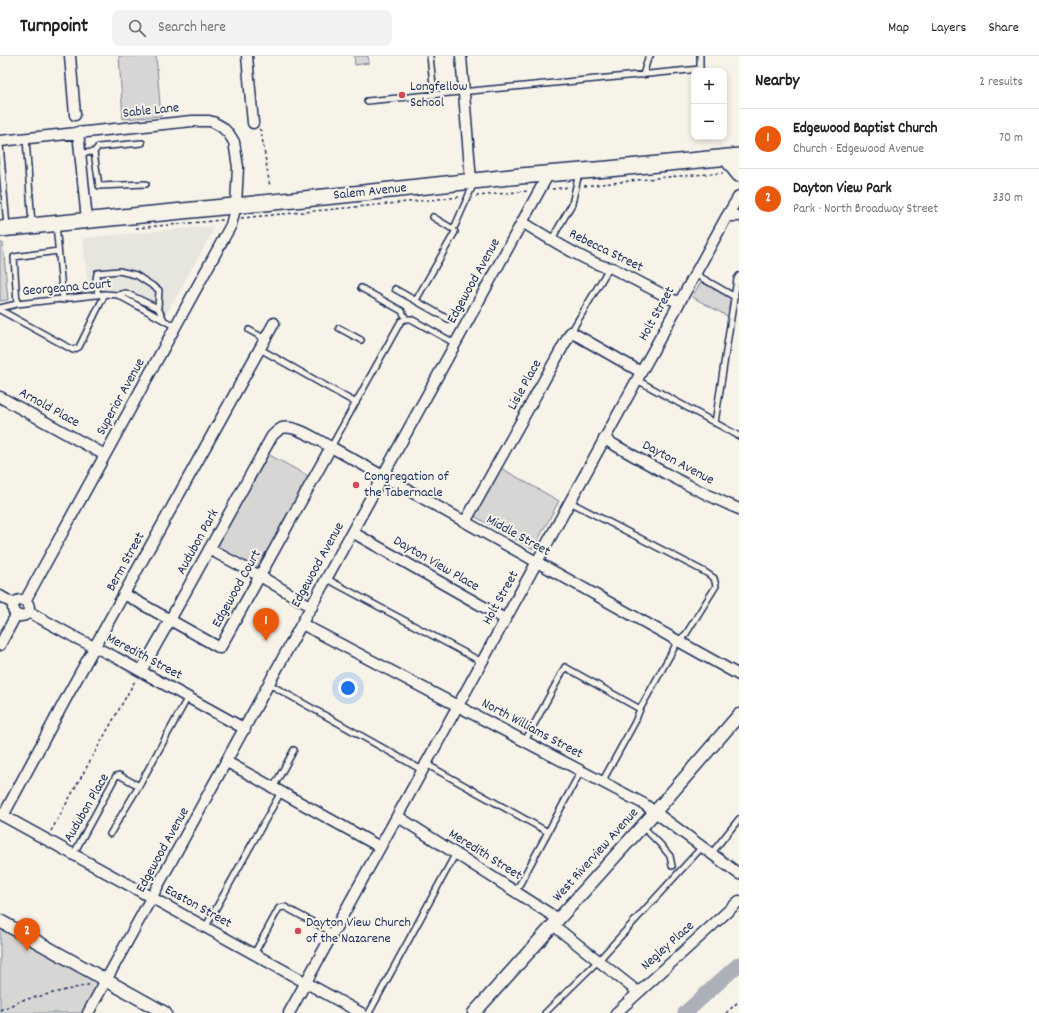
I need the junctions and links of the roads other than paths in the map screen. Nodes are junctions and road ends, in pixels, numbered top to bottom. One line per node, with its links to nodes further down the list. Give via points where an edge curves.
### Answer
1 (70, 56): 11 (street)
2 (247, 56): 12 (street)
3 (430, 56): 9 (lane)
4 (461, 56): 8 (street)
5 (650, 56): 7 (lane)
6 (700, 56): 7 (lane, via 700,69)
7 (643, 75): 8 (lane)
8 (464, 92): 9 (lane); 24 (street)
9 (434, 95): 10 (lane)
10 (367, 101)
11 (75, 115)
12 (253, 123)
13 (78, 132): 14 (street, Sable Lane); 19 (street); 28 (street, Sable Lane, via 192,121 213,122 225,130 234,142 238,167)
14 (26, 138): 15 (street, Sable Lane); 35 (lane)
15 (0, 141)
16 (142, 143): 18 (lane, via 98,147)
17 (0, 144): 27 (lane)
18 (94, 152): 19 (lane); 25 (lane, via 98,186)
19 (80, 153): 32 (street)
20 (732, 157): 21 (main road, Salem Avenue); 23 (main road, via 737,170)
21 (579, 171): 22 (main road, Salem Avenue); 38 (lane, via 572,204)
22 (549, 173): 24 (main road, Salem Avenue); 33 (street, Edgewood Avenue)
23 (733, 173)
24 (473, 180): 28 (main road, Salem Avenue, via 344,195); 37 (lane)
25 (146, 184)
26 (739, 196): 29 (street, Holt Street)
27 (2, 199): 36 (lane)
28 (234, 212): 32 (main road, Salem Avenue); 59 (street, Superior Avenue, via 232,226)
29 (727, 216): 30 (street); 41 (street, Holt Street)
30 (739, 216)
31 (433, 217): 37 (lane)
32 (87, 220): 34 (main road, Salem Avenue)
33 (522, 222): 38 (street, Rebecca Street); 65 (street, Edgewood Avenue)
34 (56, 223): 35 (main road, Salem Avenue); 39 (lane)
35 (32, 226): 36 (main road, Salem Avenue)
36 (4, 228)
37 (453, 228): 50 (lane, via 455,232)
38 (552, 239): 40 (street, Rebecca Street)
39 (58, 251): 49 (lane); 51 (lane, via 14,257)
40 (609, 268): 52 (street, Rebecca Street); 62 (lane)
41 (695, 274): 48 (lane); 52 (street, Holt Street)
42 (739, 276): 48 (lane)
43 (361, 288): 55 (lane, via 402,311)
44 (395, 289): 50 (lane)
45 (105, 294): 46 (lane, Georgeana Court); 47 (lane, Georgeana Court); 54 (lane, via 79,347 73,350)
46 (98, 295): 49 (lane, Georgeana Court); 53 (lane, via 97,273 119,271 136,275 159,290)
47 (118, 295): 53 (lane, via 126,293); 57 (lane, Georgeana Court)
48 (735, 297): 70 (lane)
49 (63, 300): 51 (lane, Georgeana Court)
50 (416, 300): 56 (lane)
51 (17, 304): 54 (lane, Georgeana Court)
52 (679, 304): 67 (street, Holt Street)
53 (158, 308): 57 (lane)
54 (0, 309)
55 (406, 319): 65 (lane, via 411,319); 69 (lane, via 399,324)
56 (448, 319)
57 (164, 320): 59 (lane, Georgeana Court)
58 (274, 323): 63 (street, Berm Street)
59 (176, 327): 75 (street, Superior Avenue)
60 (339, 328): 64 (lane)
61 (249, 330): 63 (lane)
62 (571, 332): 67 (street); 79 (street, Lisle Place)
63 (265, 339): 66 (street, Berm Street)
64 (361, 340)
65 (456, 344): 76 (street, Edgewood Avenue)
66 (260, 349): 69 (lane); 85 (street, Berm Street)
67 (639, 376): 70 (lane); 73 (street, Holt Street)
68 (0, 397): 75 (street, Arnold Place)
69 (356, 403): 74 (lane)
70 (715, 423): 72 (lane)
71 (281, 428): 74 (street, Middle Street, via 297,430); 81 (street, Audubon Park, via 272,436)
72 (739, 436)
73 (604, 439): 77 (street, Holt Street); 78 (street, Dayton Avenue)
74 (331, 448): 76 (street, Middle Street); 83 (street, Edgewood Court)
75 (104, 456): 87 (street, Superior Avenue)
76 (383, 477): 79 (street, Middle Street); 80 (street, Edgewood Avenue)
77 (570, 502): 82 (street, Holt Street); 95 (lane, via 714,578 716,586 686,634)
78 (739, 509)
79 (465, 522): 82 (street, Middle Street)
80 (352, 532): 84 (street, Edgewood Avenue); 92 (street, Dayton View Place)
81 (209, 549): 83 (street); 93 (street, Audubon Park)
82 (536, 563): 92 (street, Holt Street); 95 (street, Middle Street)
83 (260, 576): 89 (street); 93 (street, Edgewood Court, via 220,648)
84 (327, 579): 89 (street, Edgewood Avenue); 98 (lane)
85 (124, 594): 93 (street, Edgewood Court); 97 (street, Berm Street)
86 (0, 596): 88 (street)
87 (25, 601): 88 (street, via 19,600); 90 (street)
88 (14, 604): 91 (street, via 13,610)
89 (312, 607): 94 (street, Edgewood Avenue)
90 (29, 612): 91 (street, via 23,616); 97 (street, Meredith Street)
91 (16, 615): 96 (street)
92 (505, 619): 98 (street, Holt Street)
93 (170, 620): 99 (street, Audubon Park)
94 (302, 624): 101 (street, Edgewood Avenue); 103 (street, North Williams Street)
95 (678, 641): 100 (street, Middle Street); 104 (lane)
96 (0, 645)
97 (95, 647): 99 (street, Meredith Street); 116 (street, Berm Street)
98 (482, 662): 103 (street, Holt Street)
99 (141, 671): 102 (street, Meredith Street)
100 (739, 675)
101 (269, 684): 106 (street, Edgewood Avenue); 110 (lane)
102 (188, 697): 106 (street, Meredith Street); 113 (lane)
103 (458, 706): 107 (street, North Williams Street); 110 (street, Holt Street)
104 (640, 709): 107 (lane, via 565,668); 112 (lane)
105 (739, 715): 115 (street, West Riverview Avenue)
106 (245, 729): 109 (street, Edgewood Avenue)
107 (524, 741): 111 (street, North Williams Street)
108 (294, 750): 114 (lane)
109 (227, 762): 114 (street); 130 (street, Edgewood Avenue)
110 (424, 767): 117 (street, Holt Street); 120 (lane)
111 (581, 771): 112 (street, North Williams Street); 120 (lane)
112 (602, 782): 115 (street, North Williams Street)
113 (139, 786): 121 (lane); 126 (lane, Audubon Place, via 119,775 116,776)
114 (277, 790): 122 (street); 134 (lane)
115 (655, 812): 119 (street, West Riverview Avenue); 123 (street, North Williams Street)
116 (1, 815): 126 (street, Easton Street)
117 (397, 816): 122 (street, Holt Street); 124 (street, Meredith Street)
118 (739, 819): 125 (lane)
119 (642, 826): 127 (lane, via 670,856); 133 (street, West Riverview Avenue)
120 (548, 832): 129 (lane)
121 (110, 834)
122 (380, 847): 135 (street, Holt Street)
123 (702, 847): 125 (street, North Williams Street); 137 (lane)
124 (456, 854): 129 (street, Meredith Street); 145 (lane)
125 (712, 854): 128 (street, North Williams Street)
126 (73, 855): 130 (street, Easton Street)
127 (672, 866)
128 (739, 874)
129 (516, 891): 133 (street, Meredith Street)
130 (152, 898): 134 (street, Easton Street); 138 (street, Edgewood Avenue)
131 (739, 901): 140 (street, Negley Place)
132 (0, 921): 138 (street)
133 (555, 922): 137 (street, Meredith Street); 146 (street, West Riverview Avenue)
134 (205, 928): 136 (street, Easton Street)
135 (333, 933): 136 (lane, via 285,907 279,908); 139 (street, Holt Street)
136 (254, 954): 139 (street, Easton Street)
137 (598, 961): 140 (street, Meredith Street); 147 (lane)
138 (106, 981): 141 (street, Edgewood Avenue); 142 (street)
139 (306, 982): 143 (street, Holt Street); 144 (street, Easton Street)
140 (638, 992): 148 (street, Negley Place)
141 (88, 1013)
142 (165, 1013)
143 (289, 1013)
144 (361, 1013)
145 (369, 1013)
146 (474, 1013)
147 (545, 1013)
148 (616, 1013)

